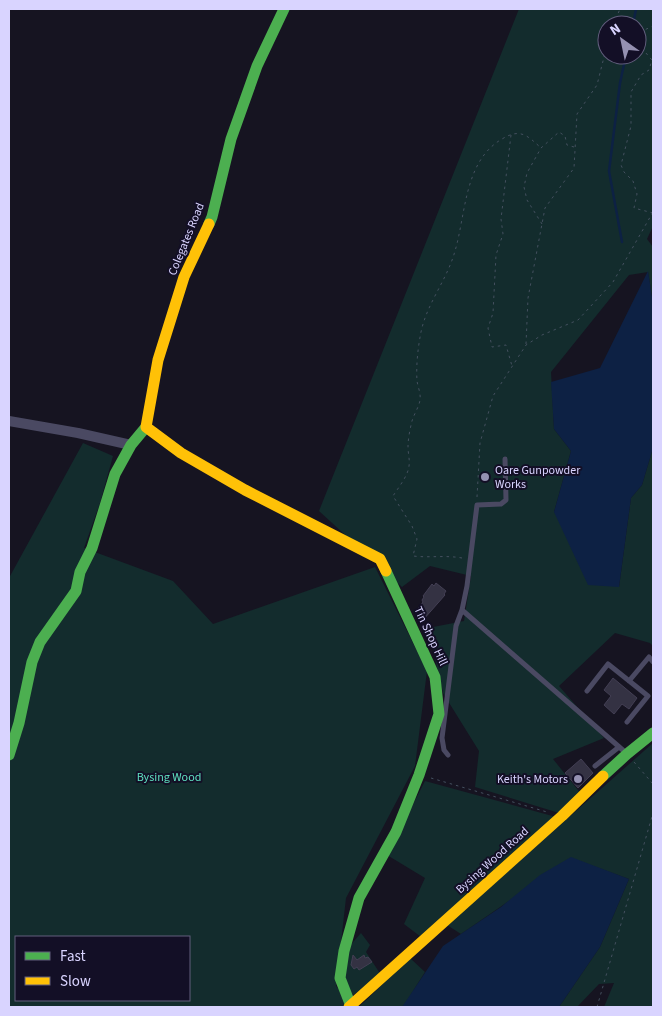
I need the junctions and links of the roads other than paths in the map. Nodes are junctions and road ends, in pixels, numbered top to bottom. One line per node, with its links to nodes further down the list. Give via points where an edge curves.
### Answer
1 (284, 9): 3 (street, Colegates Road, via 257,66 231,139 212,216 184,277 158,360)
2 (9, 421): 4 (street)
3 (146, 427): 4 (street); 16 (street, Tin Shop Hill, via 181,453 245,490 380,559 435,677 439,714 419,775 396,832 359,898 344,951 340,978)
4 (130, 445): 13 (street, via 115,474 76,591 40,642 32,662 20,723)
5 (505, 459): 6 (lane, via 506,500 501,504 477,505)
6 (462, 610): 12 (lane); 14 (lane, via 456,626 442,738)
7 (653, 662): 8 (lane, via 649,657)
8 (629, 681): 9 (lane, via 608,664); 10 (lane, via 648,696)
9 (587, 691)
10 (628, 722)
11 (653, 733): 12 (street, Bysing Wood Road)
12 (623, 751): 15 (lane); 16 (street, Bysing Wood Road, via 562,816)
13 (9, 755)
14 (448, 755)
15 (595, 766)
16 (350, 1006)

